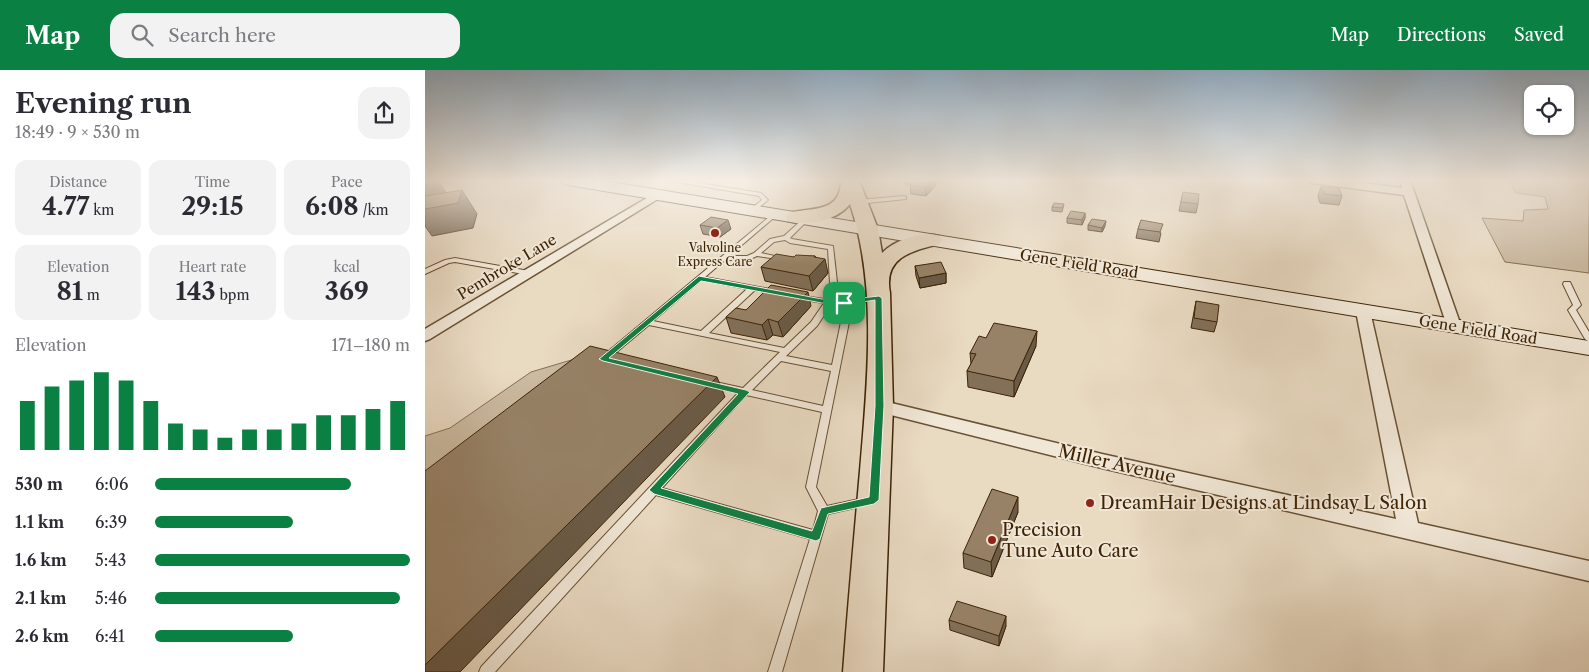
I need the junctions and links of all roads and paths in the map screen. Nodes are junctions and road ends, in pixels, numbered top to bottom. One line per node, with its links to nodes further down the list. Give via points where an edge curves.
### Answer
1 (630, 208): 17 (street, Pembroke Lane)
2 (746, 208): 6 (street, Gene Field Road)
3 (834, 208): 7 (main road, via 821,215)
4 (860, 208): 8 (main road)
5 (1414, 208): 27 (street)
6 (775, 214): 7 (street, Gene Field Road); 12 (lane)
7 (800, 218): 8 (street, Gene Field Road); 9 (lane)
8 (868, 229): 10 (street, Gene Field Road); 21 (main road)
9 (787, 238): 11 (lane, via 773,240); 15 (lane, via 831,247)
10 (932, 240): 21 (main road, via 898,250 883,264); 25 (street, Gene Field Road)
11 (756, 254): 12 (lane, via 748,258); 13 (lane)
12 (724, 258): 18 (lane)
13 (794, 261)
14 (823, 265): 15 (lane)
15 (832, 267): 24 (lane)
16 (425, 272): 17 (lane, via 455,260)
17 (529, 273): 29 (street, Pembroke Lane)
18 (699, 278): 20 (lane); 26 (lane)
19 (1567, 284): 30 (lane, via 1577,305 1572,310)
20 (753, 288): 22 (lane); 28 (lane)
21 (878, 290): 24 (lane); 37 (main road)
22 (783, 294)
23 (793, 296): 24 (lane)
24 (832, 302): 32 (lane); 34 (lane, via 845,322)
25 (1363, 311): 27 (street, Gene Field Road); 42 (street)
26 (647, 322): 28 (lane); 33 (lane)
27 (1454, 326): 31 (street, Gene Field Road)
28 (703, 334): 32 (lane)
29 (425, 336)
30 (1589, 339)
31 (1589, 348)
32 (783, 354): 34 (lane); 36 (lane)
33 (603, 361)
34 (835, 369): 38 (lane)
35 (705, 383): 36 (lane)
36 (746, 392): 38 (lane); 39 (lane)
37 (879, 406): 40 (main road); 42 (street, Miller Avenue, via 1102,461)
38 (827, 410): 41 (lane, via 811,486)
39 (654, 490): 43 (lane); 46 (lane)
40 (874, 500): 41 (lane); 47 (main road)
41 (824, 511): 43 (lane)
42 (1409, 530): 44 (street, Miller Avenue)
43 (816, 536): 45 (lane)
44 (1589, 571)
45 (775, 671)
46 (486, 672)
47 (863, 672)

